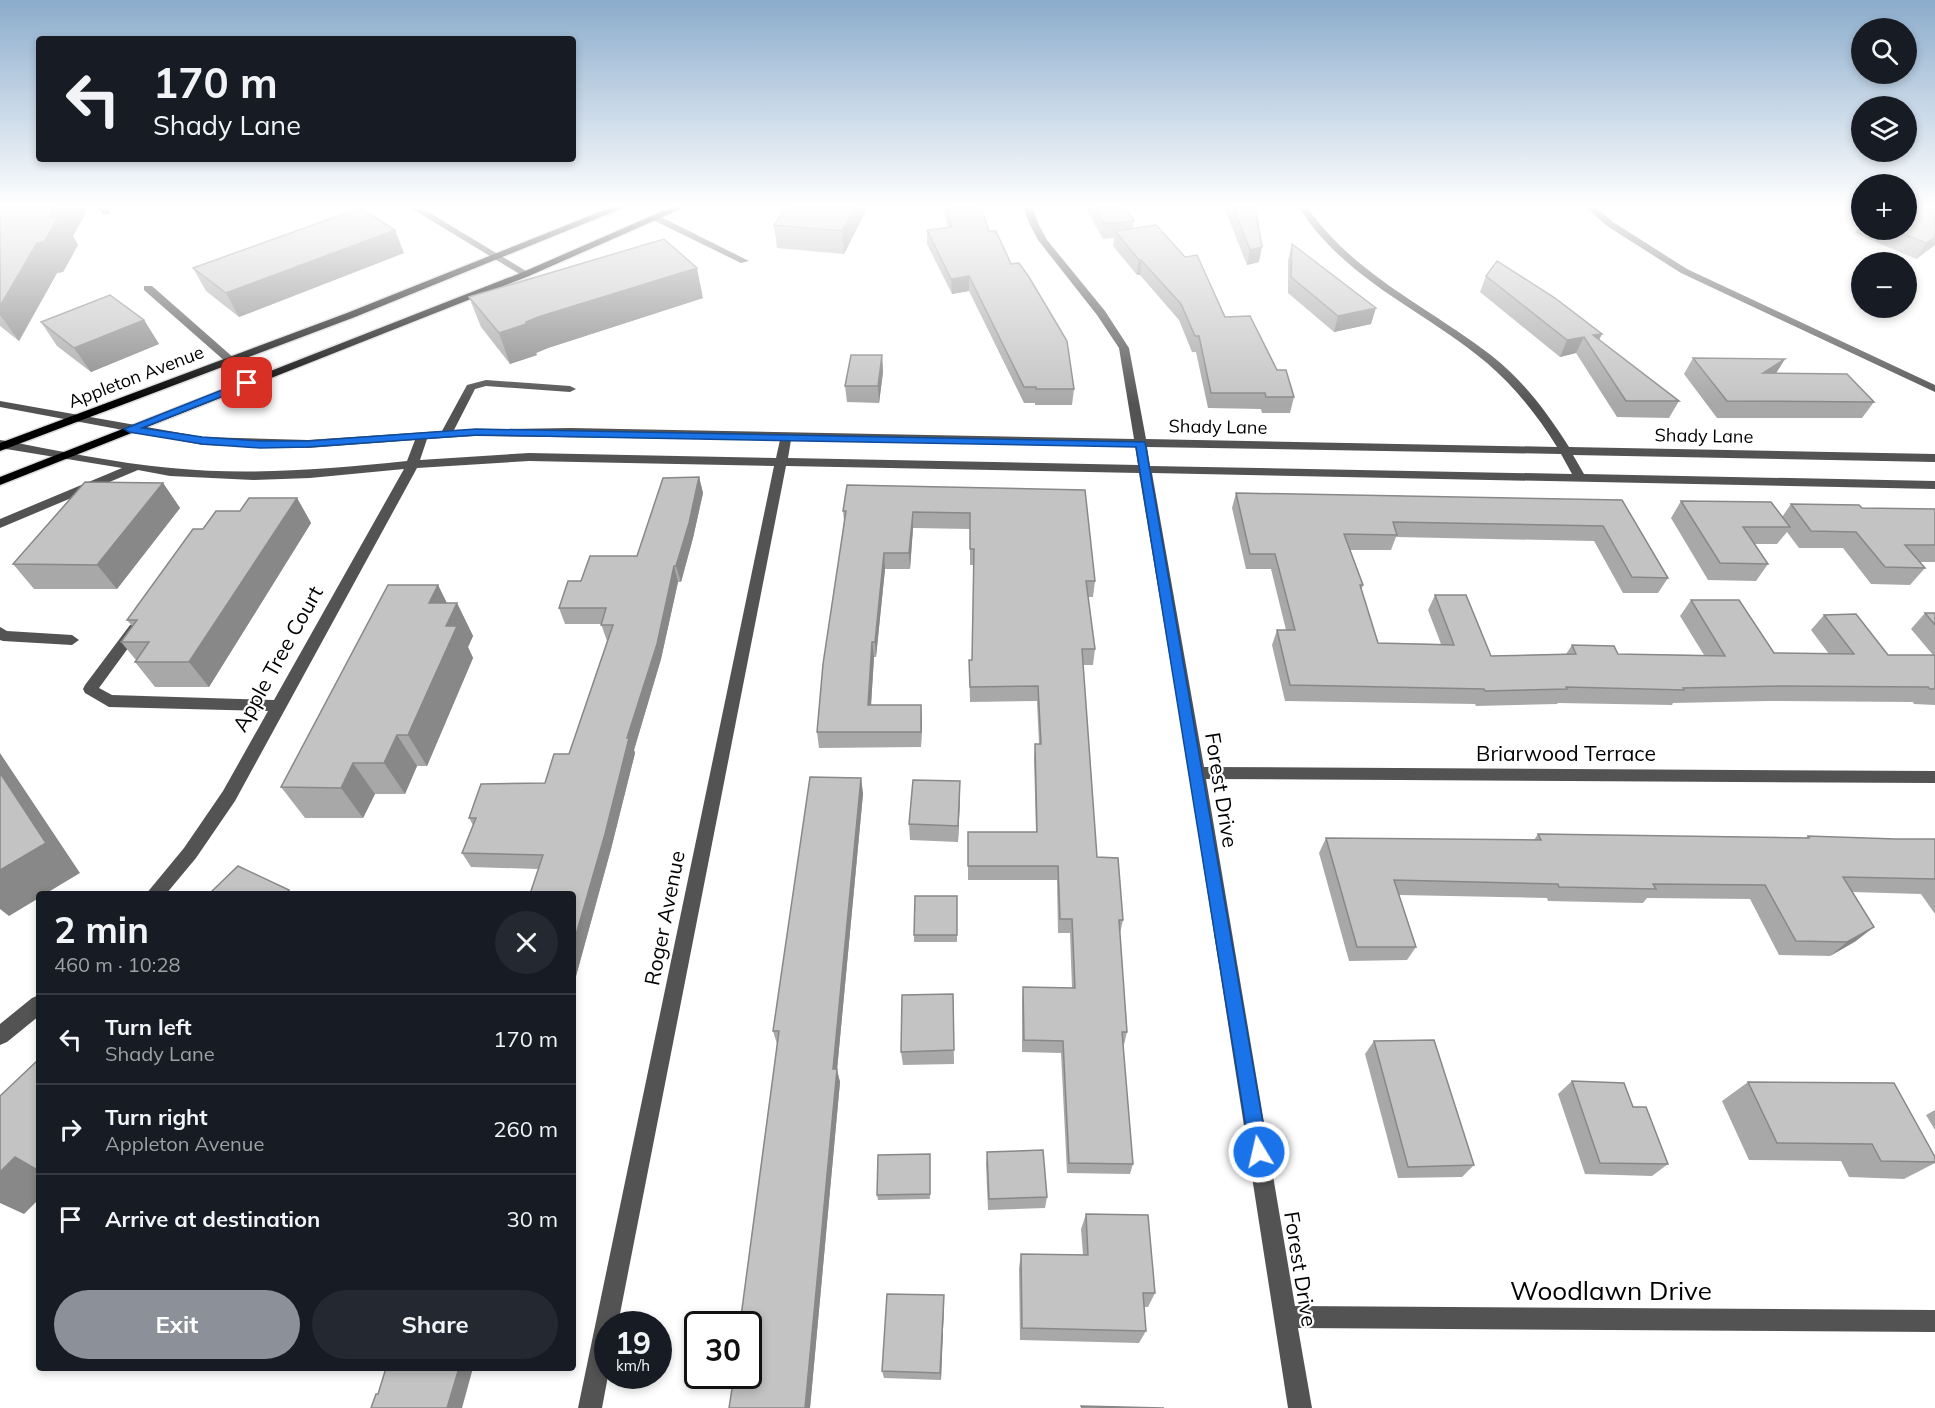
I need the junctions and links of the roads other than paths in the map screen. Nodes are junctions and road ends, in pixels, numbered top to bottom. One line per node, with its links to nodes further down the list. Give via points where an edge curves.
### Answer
1 (459, 273): 8 (main road, Appleton Avenue)
2 (529, 273): 6 (main road)
3 (1069, 273): 17 (street, Forest Drive, via 1117,333 1124,348)
4 (1367, 273): 19 (street, via 1521,387)
5 (1688, 273): 10 (street)
6 (526, 274): 13 (main road)
7 (148, 288): 8 (street)
8 (231, 360): 12 (main road, Appleton Avenue)
9 (570, 389): 14 (street, via 486,382 471,387)
10 (1935, 389)
11 (0, 404): 12 (street, Shady Lane)
12 (79, 418): 13 (street, Shady Lane); 18 (main road, Appleton Avenue)
13 (129, 429): 15 (street, Shady Lane, via 202,441 260,444); 20 (main road)
14 (447, 433): 15 (street, Shady Lane); 16 (street, Shady Lane)
15 (423, 435): 23 (street, Apple Tree Court)
16 (786, 437): 17 (street, Shady Lane); 22 (street, Roger Avenue)
17 (1141, 444): 19 (street, Shady Lane); 25 (street, Forest Drive)
18 (2, 445): 20 (street)
19 (1566, 452): 21 (street, Shady Lane); 26 (street)
20 (64, 455): 24 (street); 27 (main road)
21 (1935, 458)
22 (779, 463): 23 (street, via 529,457); 25 (street); 41 (street, Roger Avenue)
23 (412, 465): 24 (street, via 253,476 170,472); 33 (street, Apple Tree Court)
24 (135, 466): 29 (street)
25 (1146, 470): 26 (street); 34 (street, Forest Drive)
26 (1581, 479): 28 (street)
27 (0, 481)
28 (1935, 485)
29 (0, 524)
30 (144, 616): 33 (street, via 90,689 109,701)
31 (0, 632): 32 (street, via 3,636)
32 (72, 640)
33 (279, 706): 36 (street, Apple Tree Court, via 229,796 190,853)
34 (1197, 773): 35 (street, Briarwood Terrace); 39 (street, Forest Drive)
35 (1935, 777)
36 (158, 891)
37 (36, 1006): 38 (street)
38 (0, 1036)
39 (1286, 1317): 40 (street, Woodlawn Drive); 42 (street, Forest Drive)
40 (1935, 1321)
41 (590, 1408)
42 (1300, 1408)

